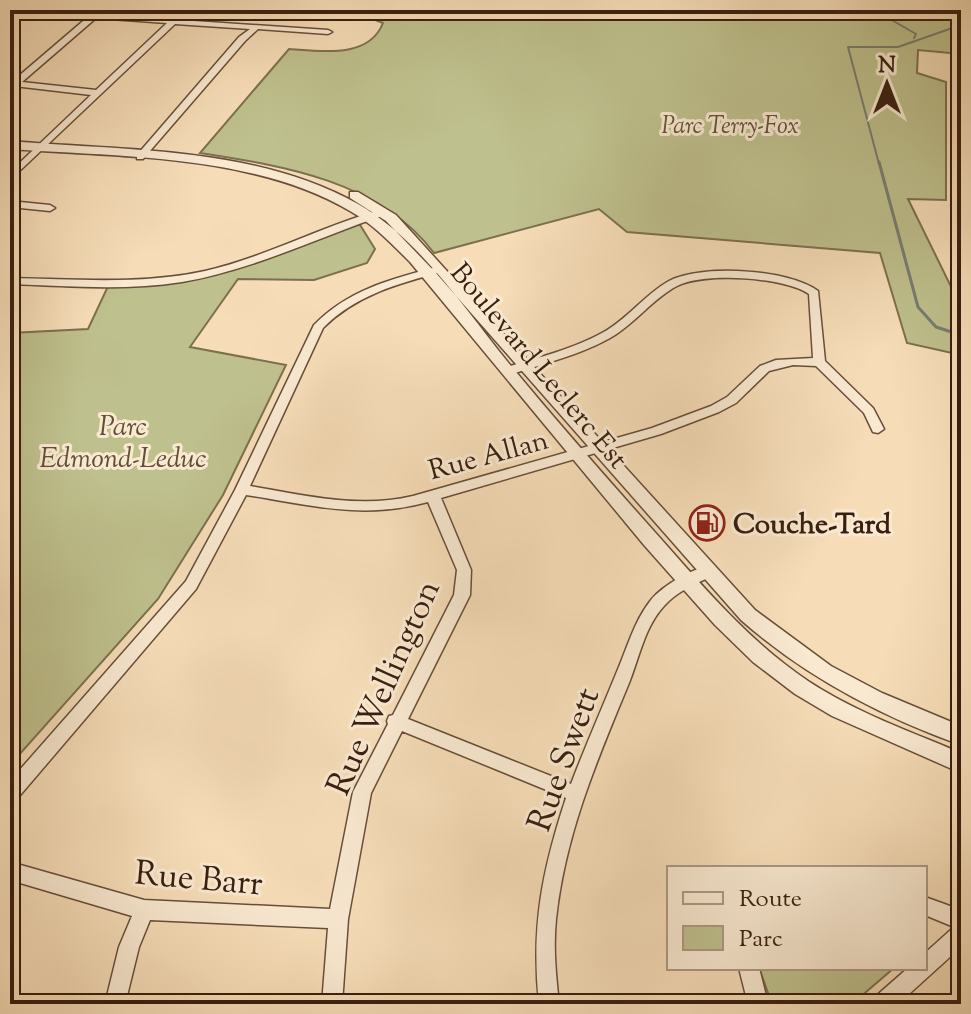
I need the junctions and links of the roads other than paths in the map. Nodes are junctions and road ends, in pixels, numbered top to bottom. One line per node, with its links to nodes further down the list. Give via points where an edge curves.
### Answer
1 (185, 10): 3 (street)
2 (98, 13): 3 (street); 6 (street)
3 (173, 22): 4 (street); 7 (street)
4 (255, 29): 5 (street); 11 (street)
5 (328, 32)
6 (12, 84): 7 (street)
7 (98, 93): 10 (street)
8 (10, 138): 10 (street, Boulevard Leclerc Est)
9 (10, 145): 10 (street, Boulevard Leclerc Est)
10 (44, 145): 11 (street, Boulevard Leclerc Est); 12 (street)
11 (143, 154): 15 (street, Boulevard Leclerc Est, via 205,160 259,173)
12 (10, 177)
13 (10, 204): 14 (street)
14 (50, 208)
15 (376, 215): 16 (street, Boulevard Leclerc Est); 17 (street, via 181,279)
16 (433, 271): 19 (street, Boulevard Leclerc Est); 20 (street, Boulevard Leclerc Est); 24 (street, via 354,295 335,307 318,327)
17 (10, 281)
18 (819, 362): 19 (street, via 810,286 718,275 666,287 614,331); 21 (street, via 869,411); 22 (street, Rue Allan, via 771,363 717,408)
19 (526, 365): 20 (street); 22 (street, Boulevard Leclerc Est)
20 (508, 371): 23 (street, Boulevard Leclerc Est)
21 (878, 429)
22 (600, 450): 23 (street, Rue Allan); 26 (street, Boulevard Leclerc Est)
23 (578, 455): 25 (street, Rue Allan); 27 (street, Boulevard Leclerc Est)
24 (242, 490): 25 (street, Rue Allan, via 373,507); 31 (street, via 179,604)
25 (432, 494): 28 (street, Rue Wellington, via 464,570 462,595)
26 (710, 571): 27 (street, Rue Swett); 29 (street, Boulevard Leclerc Est, via 748,615 816,670 859,695)
27 (686, 580): 30 (street, Boulevard Leclerc Est, via 801,688 848,715); 32 (street, Rue Swett, via 654,606)
28 (395, 721): 32 (street); 36 (street, Rue Wellington, via 362,792)
29 (961, 736)
30 (961, 763)
31 (10, 794)
32 (578, 795): 44 (street, Rue Swett, via 545,913)
33 (10, 871): 35 (street, Rue Barr)
34 (927, 907): 37 (street)
35 (144, 910): 36 (street, Rue Barr); 42 (street)
36 (338, 919): 43 (street, Rue Wellington)
37 (961, 920)
38 (961, 934): 39 (street)
39 (927, 964)
40 (750, 970): 45 (street)
41 (921, 970): 46 (street)
42 (115, 1004)
43 (332, 1004)
44 (549, 1004)
45 (758, 1004)
46 (882, 1004)

